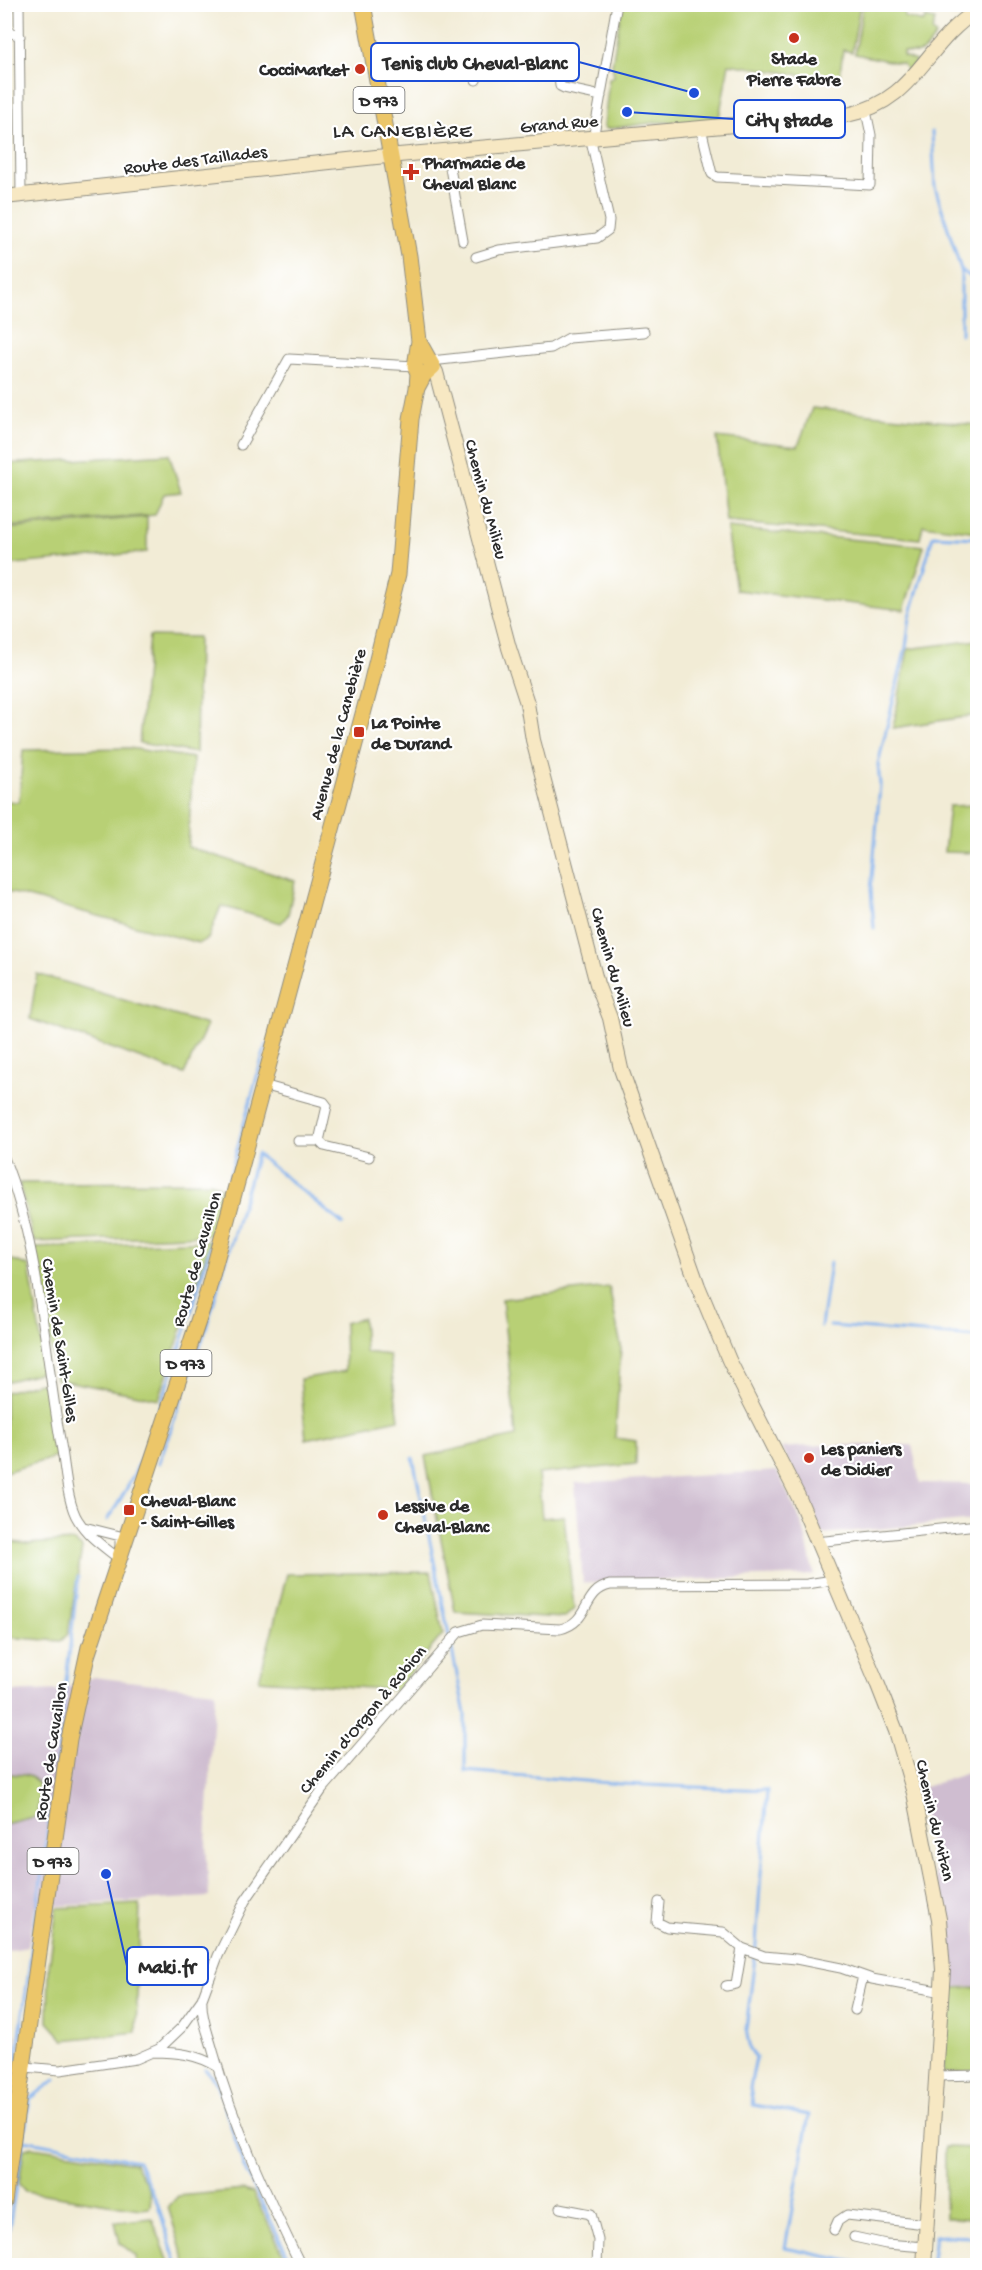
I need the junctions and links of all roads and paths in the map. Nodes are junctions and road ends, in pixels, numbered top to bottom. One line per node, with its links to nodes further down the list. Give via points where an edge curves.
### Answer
1 (19, 4): 6 (street)
2 (363, 4): 13 (main road, D 973)
3 (617, 4): 8 (street)
4 (978, 10): 9 (street, Grand Rue, via 950,31 897,93)
5 (4, 30): 6 (street)
6 (20, 36): 14 (street)
7 (476, 80): 8 (street, via 482,65 554,66 558,68 560,86)
8 (601, 96): 11 (street)
9 (866, 111): 10 (street, Grand Rue); 10 (street, via 871,135 870,185 717,177 712,174)
10 (701, 128): 11 (street, Grand Rue)
11 (594, 138): 12 (street, Grand Rue); 17 (street, via 592,145 609,220 604,235 499,250)
12 (447, 151): 13 (street, Grand Rue); 16 (street)
13 (389, 156): 14 (street, Route des Taillades); 19 (main road, D 973, via 409,256)
14 (21, 196): 15 (street, Route des Taillades)
15 (4, 197)
16 (463, 241)
17 (476, 257)
18 (644, 332): 19 (street, via 570,338 552,348)
19 (425, 370): 20 (street, via 289,359); 21 (main road, Avenue de la Canebière / D 973, via 411,419 396,584); 29 (street, Chemin du Milieu, via 527,703 533,740 621,1069 707,1308 742,1388 794,1486)
20 (241, 445)
21 (263, 1085): 23 (street, via 324,1102 327,1107); 28 (main road, Route de Cavaillon / D 973, via 207,1294)
22 (298, 1141): 23 (street)
23 (319, 1141): 24 (street, via 324,1146)
24 (369, 1157)
25 (4, 1158): 27 (street, Chemin de Saint-Gilles, via 32,1259 72,1501 77,1520)
26 (978, 1525): 29 (street)
27 (84, 1527): 28 (street); 30 (street, via 88,1535)
28 (123, 1539): 30 (main road, Route de Cavaillon / D 973); 32 (main road, Route de Cavaillon / D 973)
29 (816, 1542): 31 (street, Chemin du Mitan)
30 (116, 1555): 32 (street); 33 (main road, Route de Cavaillon / D 973, via 98,1602)
31 (833, 1580): 38 (street, Chemin du Mitan, via 905,1759 939,1919); 39 (street, Chemin d'Orgon à Robion, via 807,1584 610,1585 593,1594 579,1621 570,1626 560,1629 482,1625 459,1632 322,1790 245,1901)
32 (106, 1599): 33 (main road, Route de Cavaillon / D 973)
33 (87, 1656): 42 (main road, Route de Cavaillon / D 973, via 69,1739)
34 (659, 1902): 35 (street, via 657,1922 667,1928 723,1932)
35 (742, 1948): 36 (street, via 778,1962 841,1968); 37 (street, via 736,1984)
36 (863, 1976): 38 (street); 40 (street)
37 (726, 1986)
38 (943, 1992): 45 (street, Chemin du Mitan)
39 (202, 1999): 41 (street, Chemin d'Orgon à Robion, via 190,2018); 43 (street)
40 (855, 2010)
41 (153, 2052): 42 (street, Chemin d'Orgon à Robion, via 136,2059 60,2070); 43 (street, via 188,2054)
42 (25, 2067): 46 (main road, D 973)
43 (218, 2067): 53 (street, via 238,2128)
44 (978, 2075): 45 (street)
45 (937, 2076): 49 (street, Chemin du Mitan)
46 (7, 2173): 47 (main road, D 973)
47 (4, 2202)
48 (560, 2208): 54 (street, via 591,2214 598,2240)
49 (926, 2224): 50 (street, via 847,2214 837,2221); 52 (street, Chemin du Mitan)
50 (834, 2230)
51 (854, 2237): 52 (street)
52 (925, 2247): 55 (street, Chemin du Mitan)
53 (301, 2265)
54 (597, 2265)
55 (924, 2265)

